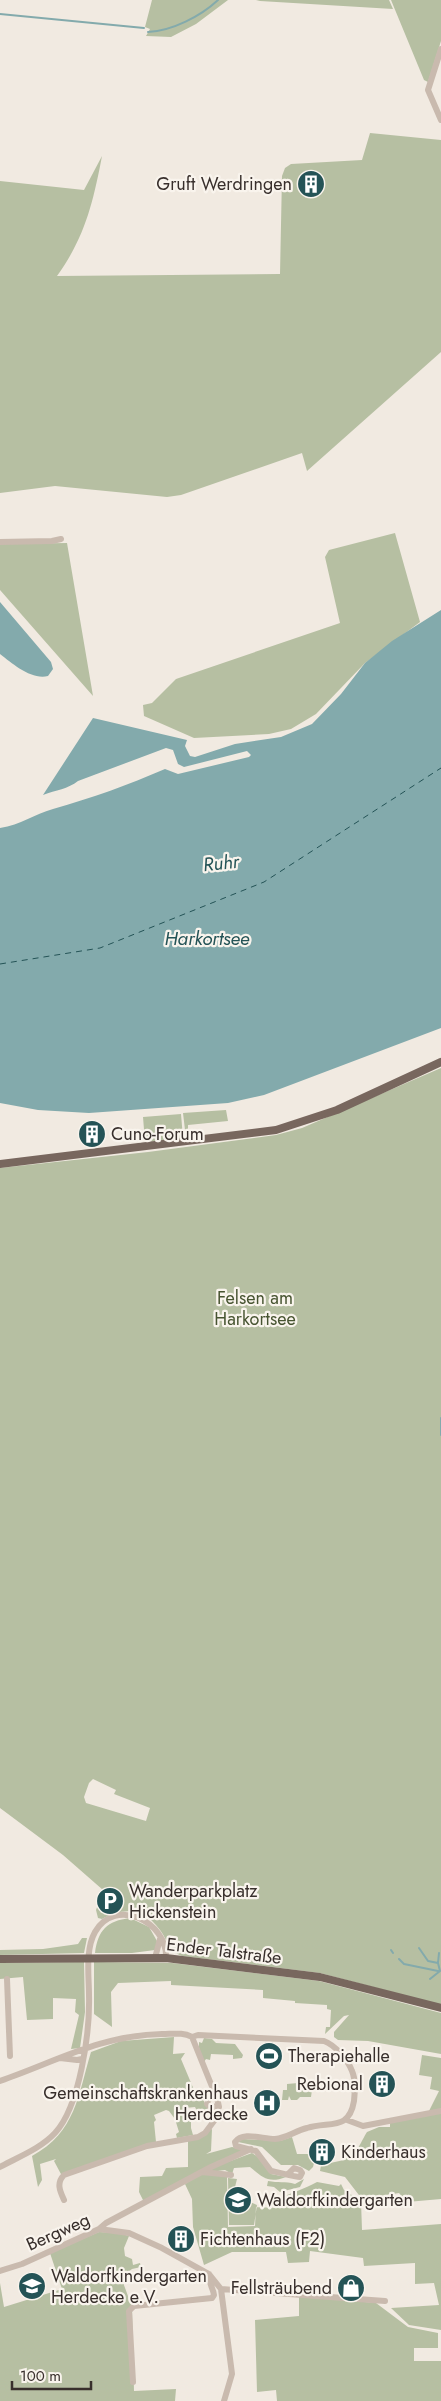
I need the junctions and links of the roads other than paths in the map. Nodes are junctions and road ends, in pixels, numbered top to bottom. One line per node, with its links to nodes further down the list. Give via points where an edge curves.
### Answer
1 (441, 49): 2 (street, via 428,90)
2 (441, 120)
3 (61, 539): 4 (street)
4 (0, 542)
5 (441, 1062): 6 (main road, via 336,1110 276,1130)
6 (0, 1164)
7 (160, 1939): 8 (street); 9 (street, via 165,1946); 16 (street, via 151,1924 130,1915 119,1915 103,1922 96,1930 90,1945 89,2012)
8 (155, 1958): 9 (main road, Ender Talstraße); 10 (main road, Ender Talstraße)
9 (166, 1958): 12 (main road, Ender Talstraße, via 320,1977)
10 (0, 1959)
11 (7, 1979): 13 (street)
12 (441, 2008)
13 (8, 2028): 14 (street); 17 (street)
14 (0, 2029)
15 (192, 2037): 16 (street, via 185,2034 144,2034); 21 (street); 26 (street, via 324,2041 330,2044 344,2058 354,2076 352,2109)
16 (84, 2049): 18 (street); 19 (street)
17 (10, 2056)
18 (60, 2058): 19 (street); 20 (street)
19 (82, 2059): 28 (street, via 76,2094 55,2133 39,2146)
20 (0, 2081)
21 (212, 2091): 22 (street, via 216,2093); 22 (street, via 207,2100 208,2106)
22 (218, 2105): 24 (street)
23 (441, 2111): 26 (street, via 363,2126)
24 (220, 2113): 25 (street); 32 (street, via 198,2137 148,2146 64,2175 59,2185)
25 (212, 2117)
26 (346, 2120): 27 (street, via 307,2128 288,2137 243,2136 235,2142 236,2146)
27 (251, 2150): 29 (street); 30 (street, via 258,2153 271,2170)
28 (0, 2167)
29 (202, 2172): 31 (street); 33 (street)
30 (288, 2174)
31 (231, 2175)
32 (64, 2200)
33 (99, 2229): 34 (street, Bergweg); 35 (street, Bergweg, via 129,2233)
34 (0, 2271)
35 (209, 2274): 36 (street, Bergweg); 38 (street, via 209,2282 214,2288 212,2298 134,2306 129,2311)
36 (221, 2289): 37 (street); 39 (street, via 232,2374)
37 (385, 2301)
38 (132, 2382)
39 (224, 2401)

